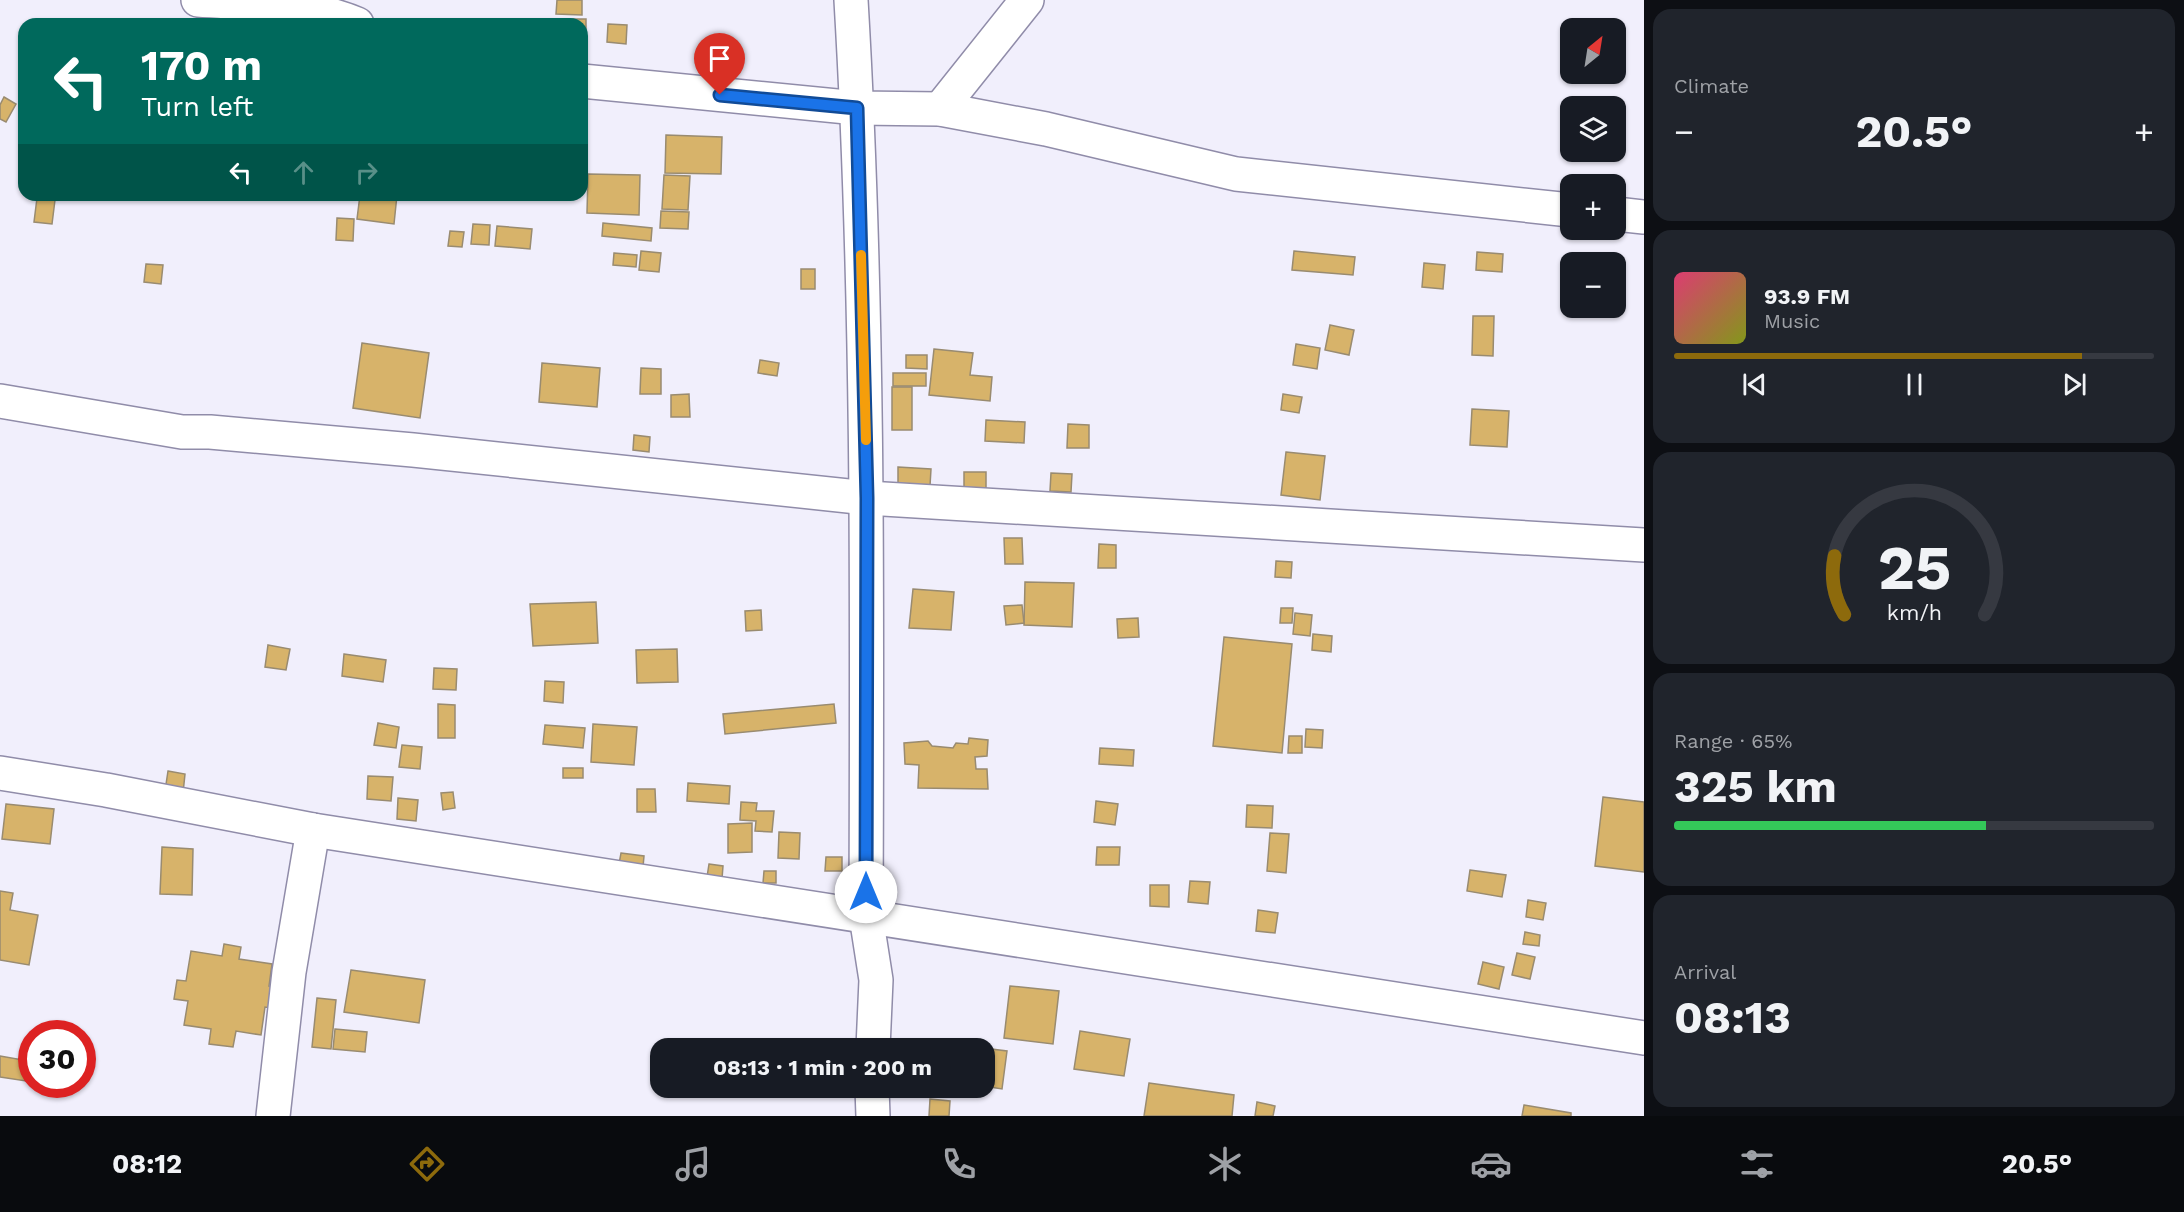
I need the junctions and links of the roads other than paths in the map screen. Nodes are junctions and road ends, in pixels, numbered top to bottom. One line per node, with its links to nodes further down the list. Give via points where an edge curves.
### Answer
1 (198, 0): 4 (street, via 294,7)
2 (851, 0): 6 (street)
3 (1027, 0): 7 (street)
4 (342, 18)
5 (588, 82): 6 (street)
6 (857, 108): 7 (street); 12 (street)
7 (940, 109): 8 (street, via 1046,129 1236,174)
8 (1560, 209)
9 (1626, 215): 10 (street)
10 (1644, 217)
11 (0, 401): 12 (street, via 182,432 413,450)
12 (867, 498): 13 (street); 16 (street)
13 (1644, 544)
14 (0, 773): 15 (street)
15 (313, 830): 16 (street); 20 (street, via 289,972)
16 (866, 916): 17 (street, via 876,980); 18 (street)
17 (873, 1038)
18 (1644, 1038)
19 (872, 1098): 21 (street)
20 (273, 1116)
21 (873, 1116)

